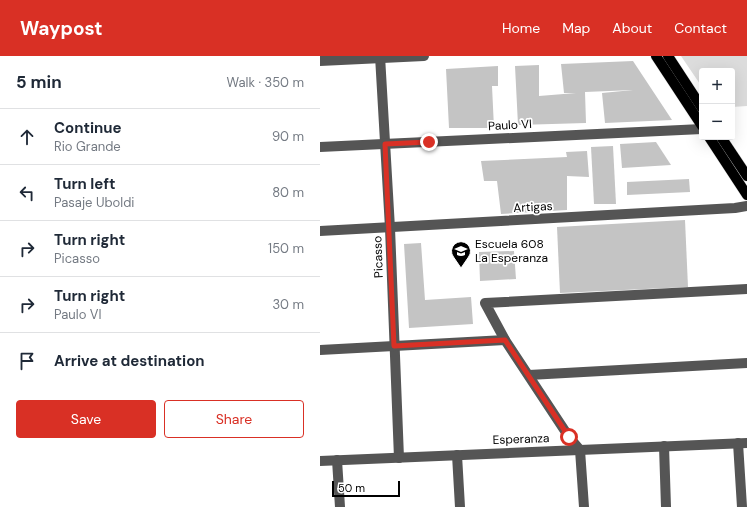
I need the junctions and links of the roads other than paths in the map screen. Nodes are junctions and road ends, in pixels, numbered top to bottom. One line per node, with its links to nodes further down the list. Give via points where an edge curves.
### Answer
1 (424, 56): 4 (street)
2 (656, 56): 7 (main road)
3 (668, 56): 6 (main road)
4 (380, 57): 5 (street); 11 (street, Picasso)
5 (320, 61)
6 (699, 104)
7 (699, 123)
8 (699, 128): 11 (street, Paulo VI)
9 (711, 140): 14 (main road)
10 (723, 140): 13 (main road)
11 (385, 144): 12 (street, Paulo VI); 16 (street, Picasso)
12 (320, 147)
13 (747, 176)
14 (747, 194)
15 (747, 206): 16 (street, Artigas)
16 (390, 228): 17 (street, Artigas); 20 (street, Picasso)
17 (320, 231)
18 (747, 289): 19 (street, via 485,303)
19 (505, 340): 20 (street); 23 (street)
20 (394, 346): 21 (street); 28 (street, Picasso)
21 (320, 350)
22 (747, 363): 23 (street)
23 (529, 375): 26 (street)
24 (742, 443): 25 (street, Esperanza); 35 (street)
25 (664, 446): 26 (street, Esperanza); 34 (street)
26 (580, 450): 27 (street, Esperanza); 33 (street)
27 (457, 455): 28 (street, Esperanza); 32 (street)
28 (399, 458): 29 (street, Esperanza)
29 (337, 460): 30 (street, Esperanza); 31 (street)
30 (320, 461)
31 (340, 507)
32 (460, 507)
33 (584, 507)
34 (666, 507)
35 (742, 507)

